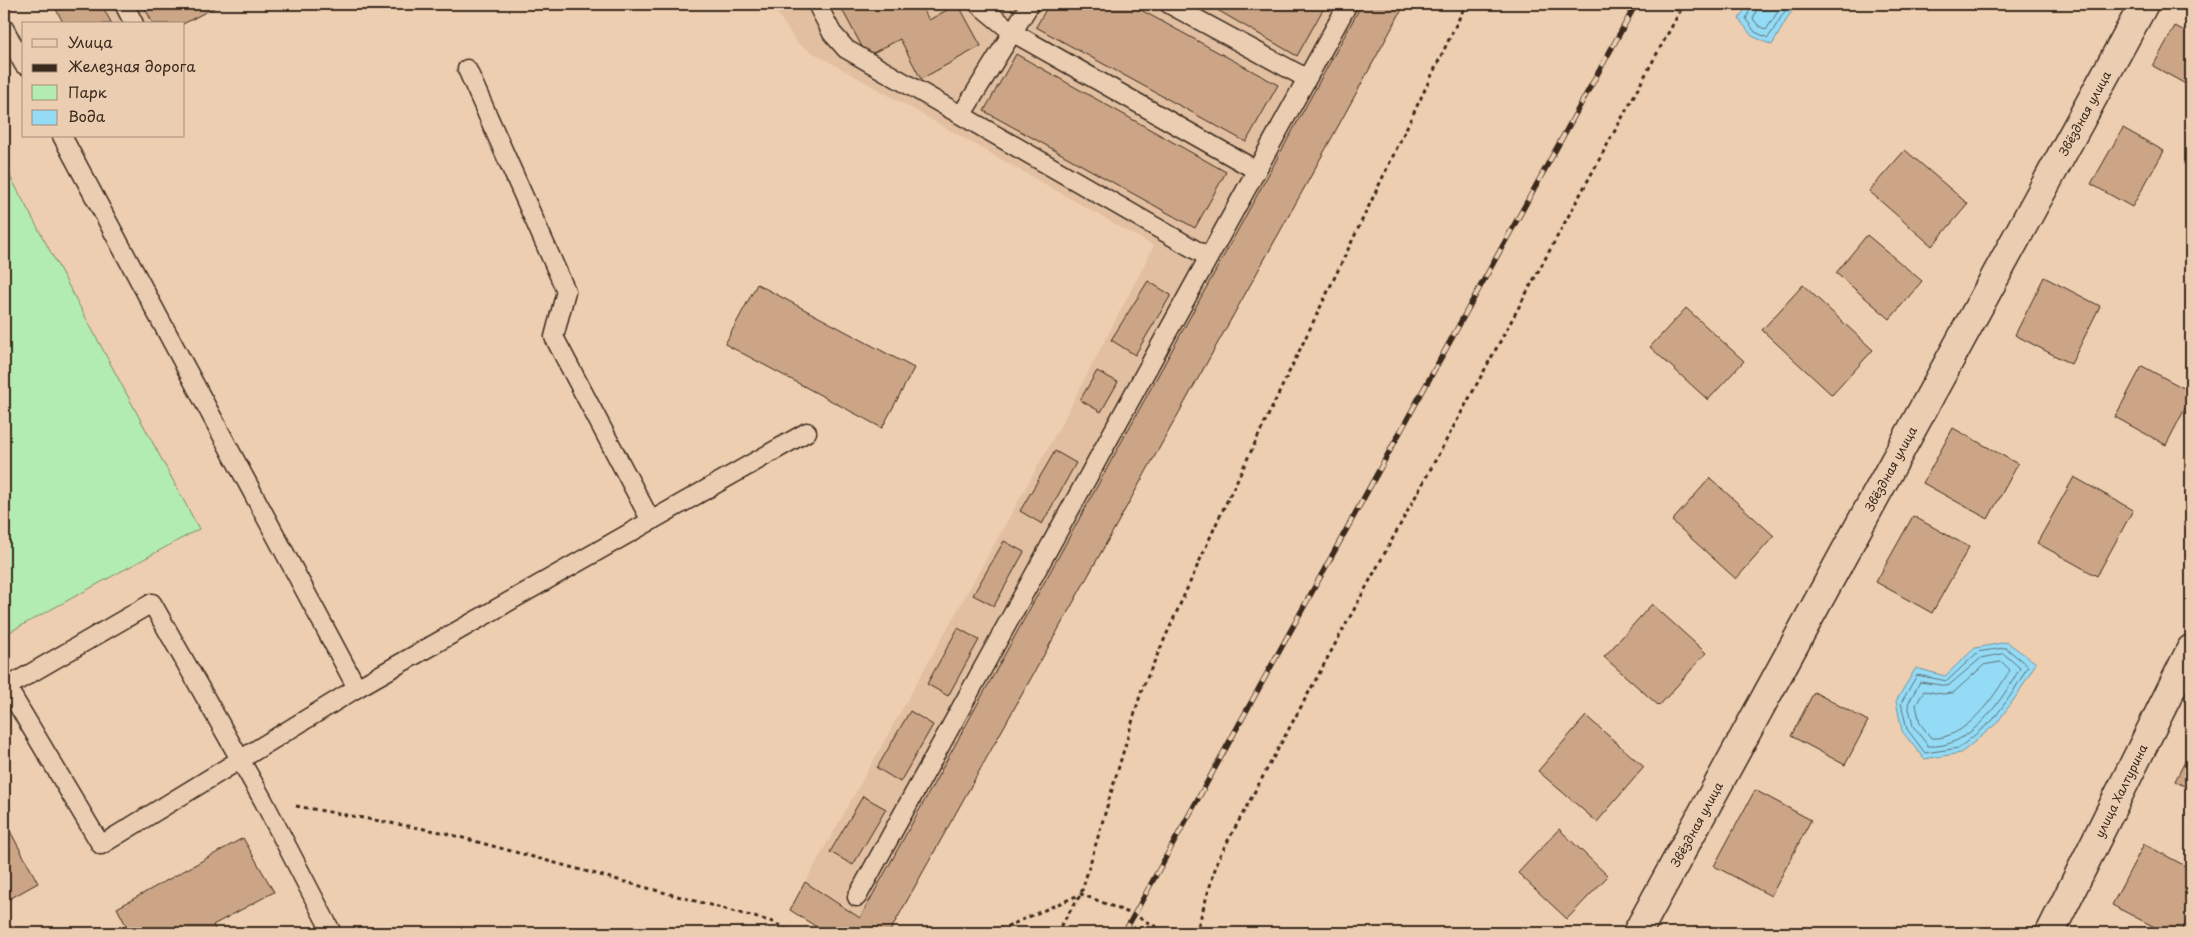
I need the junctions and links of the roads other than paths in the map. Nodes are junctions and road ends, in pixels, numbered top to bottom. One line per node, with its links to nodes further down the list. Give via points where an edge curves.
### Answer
1 (124, 4): 8 (lane)
2 (817, 4): 14 (lane, via 832,33 846,49)
3 (978, 4): 10 (lane)
4 (1030, 4): 10 (lane)
5 (1169, 4): 13 (lane)
6 (1348, 4): 13 (lane)
7 (2144, 4): 26 (street, Звёздная улица)
8 (133, 22)
9 (4, 28): 11 (lane)
10 (1012, 32): 14 (lane); 16 (lane)
11 (22, 61)
12 (467, 69): 19 (lane, via 566,291 554,337)
13 (1306, 78): 16 (lane)
14 (962, 114): 17 (lane)
15 (63, 138): 22 (lane)
16 (1256, 170): 17 (lane)
17 (1208, 257): 24 (lane)
18 (807, 432): 19 (lane)
19 (651, 521): 22 (lane)
20 (2191, 649): 27 (street, улица Халтурина)
21 (6, 688): 23 (lane, via 100,845); 23 (lane, via 152,603)
22 (357, 688): 23 (lane)
23 (240, 760): 25 (lane)
24 (857, 897)
25 (332, 933)
26 (1637, 933)
27 (2050, 933)

